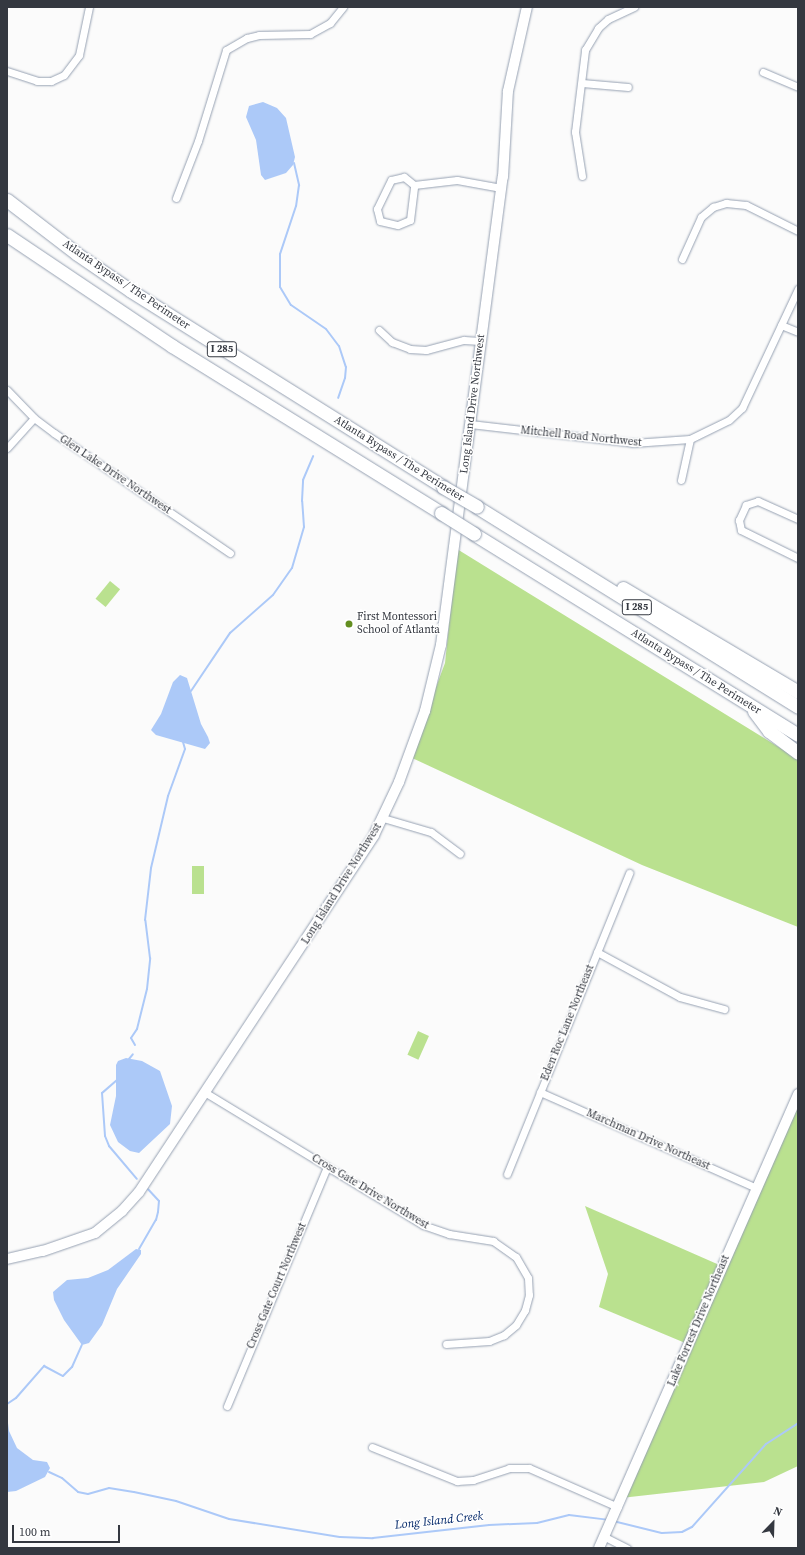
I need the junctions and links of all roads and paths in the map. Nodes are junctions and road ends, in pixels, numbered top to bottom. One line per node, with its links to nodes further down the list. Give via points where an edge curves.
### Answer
1 (90, 7): 5 (street, via 79,54 64,75 52,81 37,81)
2 (343, 7): 13 (street, via 330,23 310,34 259,35 247,38 226,50 198,141)
3 (527, 7): 12 (street, Long Island Drive Northwest, via 515,48 508,91)
4 (634, 7): 7 (street, via 608,20 591,38 583,60)
5 (7, 71)
6 (763, 72): 9 (street)
7 (582, 83): 8 (street); 10 (street, via 575,132)
8 (628, 87)
9 (798, 87)
10 (582, 176)
11 (414, 185): 11 (street, via 410,220 398,225 380,221 378,209 391,180 404,177); 12 (street, via 458,180)
12 (501, 188): 22 (street, Long Island Drive Northwest)
13 (176, 198)
14 (7, 200): 31 (highway, Atlanta Bypass / The Perimeter / I 285, bridge, via 77,254 131,291)
15 (798, 231): 17 (street, via 746,205 726,203 713,207 701,217)
16 (7, 235): 34 (highway, Atlanta Bypass / The Perimeter / I 285, bridge, via 172,346)
17 (682, 259)
18 (798, 289): 19 (street, Mitchell Road Northwest)
19 (781, 325): 21 (street); 26 (street, Mitchell Road Northwest, via 742,408 729,420)
20 (379, 330): 22 (street, via 392,342 410,349 426,350 464,340)
21 (798, 332)
22 (480, 341): 25 (street, Long Island Drive Northwest)
23 (7, 390): 24 (street, Glen Lake Drive Northwest)
24 (34, 418): 27 (street); 30 (street, Glen Lake Drive Northwest, via 87,457)
25 (470, 424): 26 (street, Mitchell Road Northwest, via 633,444); 38 (street, Long Island Drive Northwest, via 436,670 405,767)
26 (690, 439): 28 (street)
27 (7, 448)
28 (681, 480)
29 (798, 519): 32 (street, via 758,501 746,505 739,520 741,530)
30 (230, 553)
31 (555, 556): 33 (highway, via 622,587); 35 (highway, Atlanta Bypass / The Perimeter / I 285)
32 (798, 558)
33 (798, 692)
34 (749, 704): 36 (highway, Atlanta Bypass / The Perimeter / I 285); 37 (highway, via 769,731)
35 (798, 707)
36 (798, 735)
37 (798, 753)
38 (383, 818): 39 (street, via 431,832); 43 (street, Long Island Drive Northwest)
39 (460, 854)
40 (629, 873): 41 (street, Eden Roc Lane Northeast)
41 (597, 952): 42 (street, via 680,997); 44 (street, Eden Roc Lane Northeast)
42 (724, 1009)
43 (206, 1092): 46 (street, Cross Gate Drive Northwest); 49 (street, Long Island Drive Northwest, via 139,1192 105,1226 84,1238)
44 (540, 1092): 47 (street, Eden Roc Lane Northeast); 48 (street, Marchman Drive Northeast)
45 (798, 1094): 48 (street, Lake Forrest Drive Northeast)
46 (327, 1166): 50 (street, Cross Gate Drive Northwest, via 423,1225 449,1234 493,1241 509,1250 521,1263 528,1278 529,1295 525,1310 516,1325 504,1335 489,1341); 51 (street, Cross Gate Court Northwest)
47 (507, 1174)
48 (757, 1188): 53 (street, Lake Forrest Drive Northeast)
49 (7, 1259)
50 (446, 1344)
51 (227, 1406)
52 (372, 1447): 53 (street, via 458,1481 473,1480 509,1468 529,1468)
53 (618, 1507): 54 (street, Lake Forrest Drive Northeast)
54 (606, 1534): 55 (street, Lake Forrest Drive Northeast); 56 (street)
55 (599, 1548)
56 (627, 1548)

